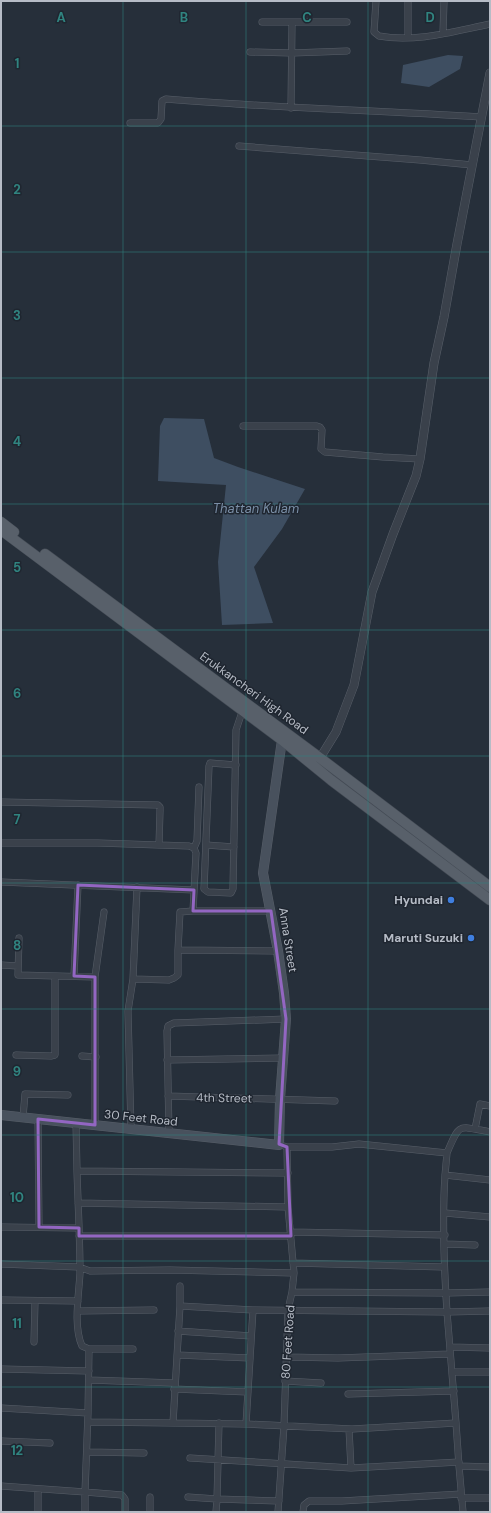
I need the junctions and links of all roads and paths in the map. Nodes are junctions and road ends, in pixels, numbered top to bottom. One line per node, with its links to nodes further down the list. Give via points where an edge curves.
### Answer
1 (376, 1): 9 (street, via 375,33 383,37)
2 (408, 1): 9 (street)
3 (444, 1): 8 (street)
4 (262, 22): 6 (street)
5 (347, 22): 6 (street)
6 (292, 23): 12 (street)
7 (490, 24): 8 (street)
8 (443, 33): 9 (street)
9 (408, 38)
10 (347, 51): 12 (street)
11 (250, 52): 12 (street)
12 (292, 53): 14 (street)
13 (490, 73): 15 (street)
14 (291, 108): 15 (street); 16 (street, via 166,99 162,101 161,119 158,123)
15 (481, 117): 18 (street)
16 (130, 123)
17 (239, 146): 18 (street)
18 (472, 165): 20 (street, via 434,363)
19 (243, 426): 20 (street, via 317,426 322,430 321,449 325,452)
20 (420, 459): 25 (street, via 416,476 372,592 354,685 336,732)
21 (1, 522): 25 (main road, Erukkancheri High Road)
22 (1, 530): 23 (main road)
23 (242, 712): 24 (main road); 26 (street, via 236,730)
24 (282, 740): 39 (main road); 41 (main road, Anna Street, via 263,873)
25 (320, 758): 37 (main road, Erukkancheri High Road)
26 (236, 765): 31 (street, via 210,763); 32 (street)
27 (199, 787): 33 (street, via 197,841)
28 (1, 802): 30 (street, via 158,805)
29 (1, 843): 30 (street)
30 (159, 845): 33 (street)
31 (206, 845): 32 (street); 32 (street, via 204,889 208,892 231,893)
32 (234, 847)
33 (194, 848): 38 (street)
34 (1, 882): 35 (street)
35 (78, 885): 36 (street); 49 (street)
36 (137, 887): 38 (street); 51 (street)
37 (490, 887)
38 (194, 890): 40 (street)
39 (490, 900)
40 (193, 911): 41 (street); 44 (street, via 180,912)
41 (271, 911): 45 (main road, Anna Street)
42 (104, 912): 50 (street)
43 (19, 938): 47 (street)
44 (178, 950): 45 (street); 51 (street, via 178,975 174,978)
45 (278, 951): 52 (main road, Anna Street)
46 (1, 965): 47 (street)
47 (18, 966): 48 (street, via 18,974)
48 (56, 976): 49 (street); 53 (street, via 55,1055)
49 (74, 976): 50 (street)
50 (95, 977): 55 (street)
51 (133, 979): 70 (street, via 128,1011)
52 (286, 1019): 56 (main road, Anna Street); 57 (street, via 174,1023 168,1026 167,1031)
53 (16, 1055)
54 (82, 1056): 55 (street)
55 (96, 1057): 69 (street)
56 (284, 1058): 57 (street); 62 (main road, Anna Street)
57 (167, 1060): 61 (street)
58 (24, 1087): 59 (street)
59 (25, 1094): 60 (street); 66 (street)
60 (68, 1095)
61 (168, 1096): 62 (street, 4th Street); 73 (street)
62 (280, 1099): 63 (street, 4th Street); 74 (main road, Anna Street)
63 (335, 1101)
64 (490, 1106): 71 (street, via 480,1104)
65 (1, 1115): 66 (main road, 30 Feet Road)
66 (23, 1117): 67 (main road, 30 Feet Road)
67 (38, 1119): 68 (main road, 30 Feet Road); 85 (street)
68 (76, 1123): 69 (main road, 30 Feet Road); 76 (street)
69 (95, 1125): 70 (main road, 30 Feet Road)
70 (131, 1129): 73 (main road, 30 Feet Road)
71 (475, 1130): 72 (street); 75 (street, via 457,1130)
72 (490, 1132)
73 (169, 1133): 74 (main road, 30 Feet Road)
74 (283, 1146): 75 (street, via 332,1147 359,1144); 77 (street, 80 Feet Road)
75 (447, 1153): 78 (street)
76 (77, 1171): 77 (street); 80 (street)
77 (288, 1173): 81 (street, 80 Feet Road)
78 (445, 1175): 79 (street); 82 (street)
79 (490, 1180)
80 (78, 1203): 81 (street); 86 (street)
81 (288, 1207): 87 (street, 80 Feet Road)
82 (445, 1214): 83 (street); 88 (street)
83 (490, 1217)
84 (1, 1227): 85 (street)
85 (38, 1228): 86 (street)
86 (78, 1228): 89 (street)
87 (291, 1234): 88 (street); 89 (street); 92 (street, 80 Feet Road)
88 (445, 1234): 90 (street)
89 (79, 1236): 94 (street)
90 (445, 1244): 91 (street); 95 (street)
91 (475, 1245)
92 (293, 1262): 95 (street); 96 (street, 80 Feet Road)
93 (1, 1264): 94 (street)
94 (79, 1267): 96 (street, via 90,1271); 103 (street)
95 (444, 1267): 100 (street)
96 (294, 1273): 98 (street, 80 Feet Road)
97 (180, 1286): 104 (street)
98 (292, 1292): 100 (street); 107 (street, 80 Feet Road)
99 (490, 1292): 100 (street)
100 (446, 1294): 110 (street)
101 (1, 1300): 102 (street)
102 (35, 1301): 103 (street); 113 (street)
103 (78, 1301): 108 (street)
104 (180, 1306): 106 (street); 111 (street)
105 (154, 1310): 108 (street)
106 (253, 1310): 107 (street); 112 (street)
107 (288, 1310): 110 (street); 119 (street, 80 Feet Road)
108 (78, 1311): 115 (street, via 80,1342)
109 (490, 1311): 110 (street)
110 (446, 1312): 117 (street)
111 (178, 1331): 112 (street); 118 (street)
112 (251, 1336): 120 (street)
113 (34, 1342)
114 (490, 1348): 117 (street)
115 (89, 1349): 116 (street); 122 (street)
116 (133, 1349)
117 (450, 1350): 119 (street, via 338,1358); 123 (street)
118 (177, 1355): 120 (street); 128 (street)
119 (286, 1357): 126 (street, 80 Feet Road)
120 (250, 1358): 130 (street)
121 (1, 1369): 122 (street)
122 (89, 1371): 125 (street)
123 (452, 1372): 124 (street); 129 (street)
124 (490, 1372)
125 (89, 1380): 128 (street); 133 (street)
126 (285, 1381): 127 (street); 139 (street, 80 Feet Road)
127 (321, 1383)
128 (174, 1386): 130 (street); 135 (street)
129 (454, 1391): 131 (street); 137 (street)
130 (248, 1392): 138 (street)
131 (348, 1394)
132 (1, 1408): 133 (street)
133 (88, 1413): 134 (street)
134 (88, 1422): 135 (street); 143 (street)
135 (173, 1423): 136 (street)
136 (219, 1423): 138 (street); 146 (street)
137 (456, 1423): 140 (street); 148 (street)
138 (246, 1424): 139 (street)
139 (284, 1426): 140 (street); 147 (street, 80 Feet Road)
140 (350, 1429): 150 (street)
141 (1, 1441): 142 (street)
142 (50, 1443)
143 (87, 1452): 144 (street); 153 (street)
144 (144, 1453)
145 (190, 1458): 146 (street)
146 (218, 1458): 147 (street); 158 (street)
147 (281, 1464): 150 (street); 159 (street, 80 Feet Road)
148 (459, 1464): 149 (street); 150 (street); 154 (street)
149 (490, 1467)
150 (352, 1468)
151 (1, 1486): 152 (street)
152 (38, 1488): 153 (street); 160 (street)
153 (85, 1492): 161 (street); 162 (street, via 122,1495 125,1499)
154 (461, 1496): 157 (street); 166 (street, via 309,1501 304,1505); 167 (street)
155 (188, 1497): 158 (street)
156 (150, 1498): 163 (street)
157 (490, 1498)
158 (217, 1499): 159 (street); 164 (street)
159 (279, 1501): 165 (street, 80 Feet Road)
160 (38, 1512)
161 (85, 1512)
162 (125, 1512)
163 (150, 1512)
164 (216, 1512)
165 (278, 1512)
166 (303, 1512)
167 (463, 1512)

